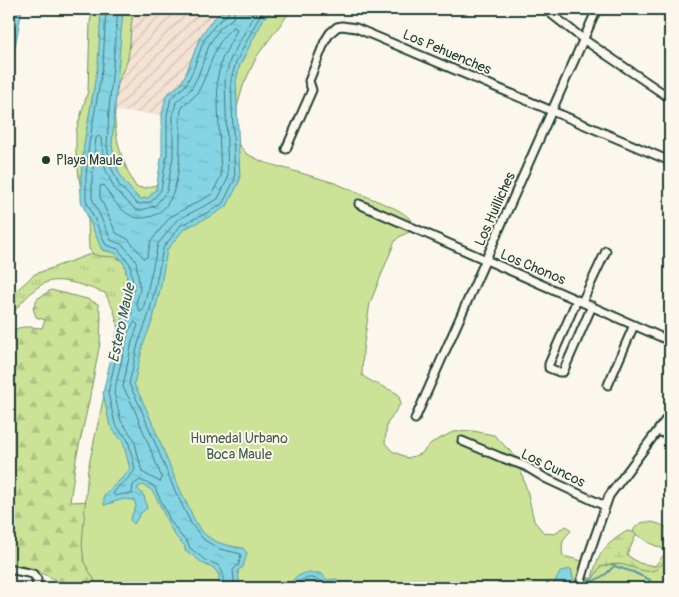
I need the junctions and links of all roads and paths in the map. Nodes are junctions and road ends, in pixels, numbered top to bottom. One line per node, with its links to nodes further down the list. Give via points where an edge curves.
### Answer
1 (545, 9): 3 (street)
2 (597, 9): 3 (street, Los Huilliches)
3 (583, 39): 4 (street); 5 (street, Los Huilliches)
4 (670, 98)
5 (553, 110): 6 (street, Los Pehuenches, via 356,28 342,26 325,41 309,81 312,90); 7 (street, Los Pehuenches); 10 (street, Los Huilliches)
6 (286, 149)
7 (670, 161)
8 (358, 204): 10 (street, Los Chonos)
9 (606, 251): 11 (street)
10 (486, 261): 11 (street, Los Chonos); 17 (street, Los Huilliches)
11 (580, 301): 12 (street, Los Chonos); 12 (street, via 549,368 563,372)
12 (592, 306): 13 (street, Los Chonos)
13 (634, 325): 14 (street, Los Chonos); 15 (street)
14 (670, 341)
15 (608, 385)
16 (670, 414): 18 (street)
17 (415, 419)
18 (658, 431): 19 (street); 21 (street, via 612,491)
19 (670, 436)
20 (462, 441): 21 (street, Los Cuncos, via 525,466)
21 (605, 506): 24 (street)
22 (9, 569): 23 (street, via 33,574 37,579)
23 (36, 588)
24 (579, 588)

